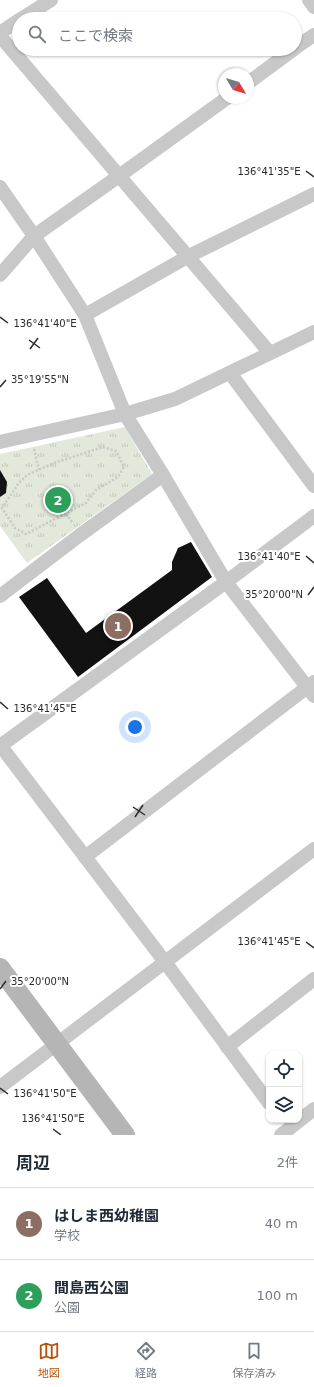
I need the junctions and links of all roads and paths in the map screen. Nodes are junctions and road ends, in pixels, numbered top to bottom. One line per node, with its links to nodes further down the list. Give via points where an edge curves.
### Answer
1 (51, 0): 4 (street)
2 (309, 0): 3 (street)
3 (314, 7)
4 (32, 12)
5 (12, 25): 6 (street)
6 (0, 32)
7 (314, 34): 9 (street)
8 (0, 36): 10 (street)
9 (302, 43)
10 (12, 50)
11 (17, 56): 15 (street)
12 (285, 56): 13 (street)
13 (254, 78)
14 (219, 104): 15 (street)
15 (119, 176): 18 (street); 19 (street)
16 (0, 188): 18 (street)
17 (314, 194): 19 (street)
18 (34, 236): 20 (street); 21 (street)
19 (189, 256): 21 (street); 23 (street)
20 (0, 275)
21 (85, 315): 25 (street)
22 (314, 332): 23 (street)
23 (270, 353): 24 (street)
24 (230, 373): 25 (street, via 175,399); 30 (street)
25 (124, 414): 26 (street); 29 (street)
26 (30, 435): 27 (street); 28 (path)
27 (0, 442)
28 (39, 470): 28 (path, via 103,447 116,451 124,467 118,477 96,490 86,503 26,534 15,528 2,508 18,484 27,475)
29 (163, 475): 32 (street); 33 (street)
30 (314, 486)
31 (314, 516): 32 (street)
32 (226, 582): 34 (street); 35 (street)
33 (0, 596)
34 (312, 688): 37 (street)
35 (0, 745): 37 (street)
36 (314, 849): 38 (street)
37 (85, 857): 38 (street)
38 (165, 962): 41 (street); 42 (street)
39 (0, 968): 41 (main road)
40 (314, 979): 42 (street)
41 (58, 1043): 43 (street); 47 (main road)
42 (228, 1047): 44 (street)
43 (0, 1087)
44 (266, 1099)
45 (314, 1109): 46 (street)
46 (284, 1128)
47 (126, 1135)

